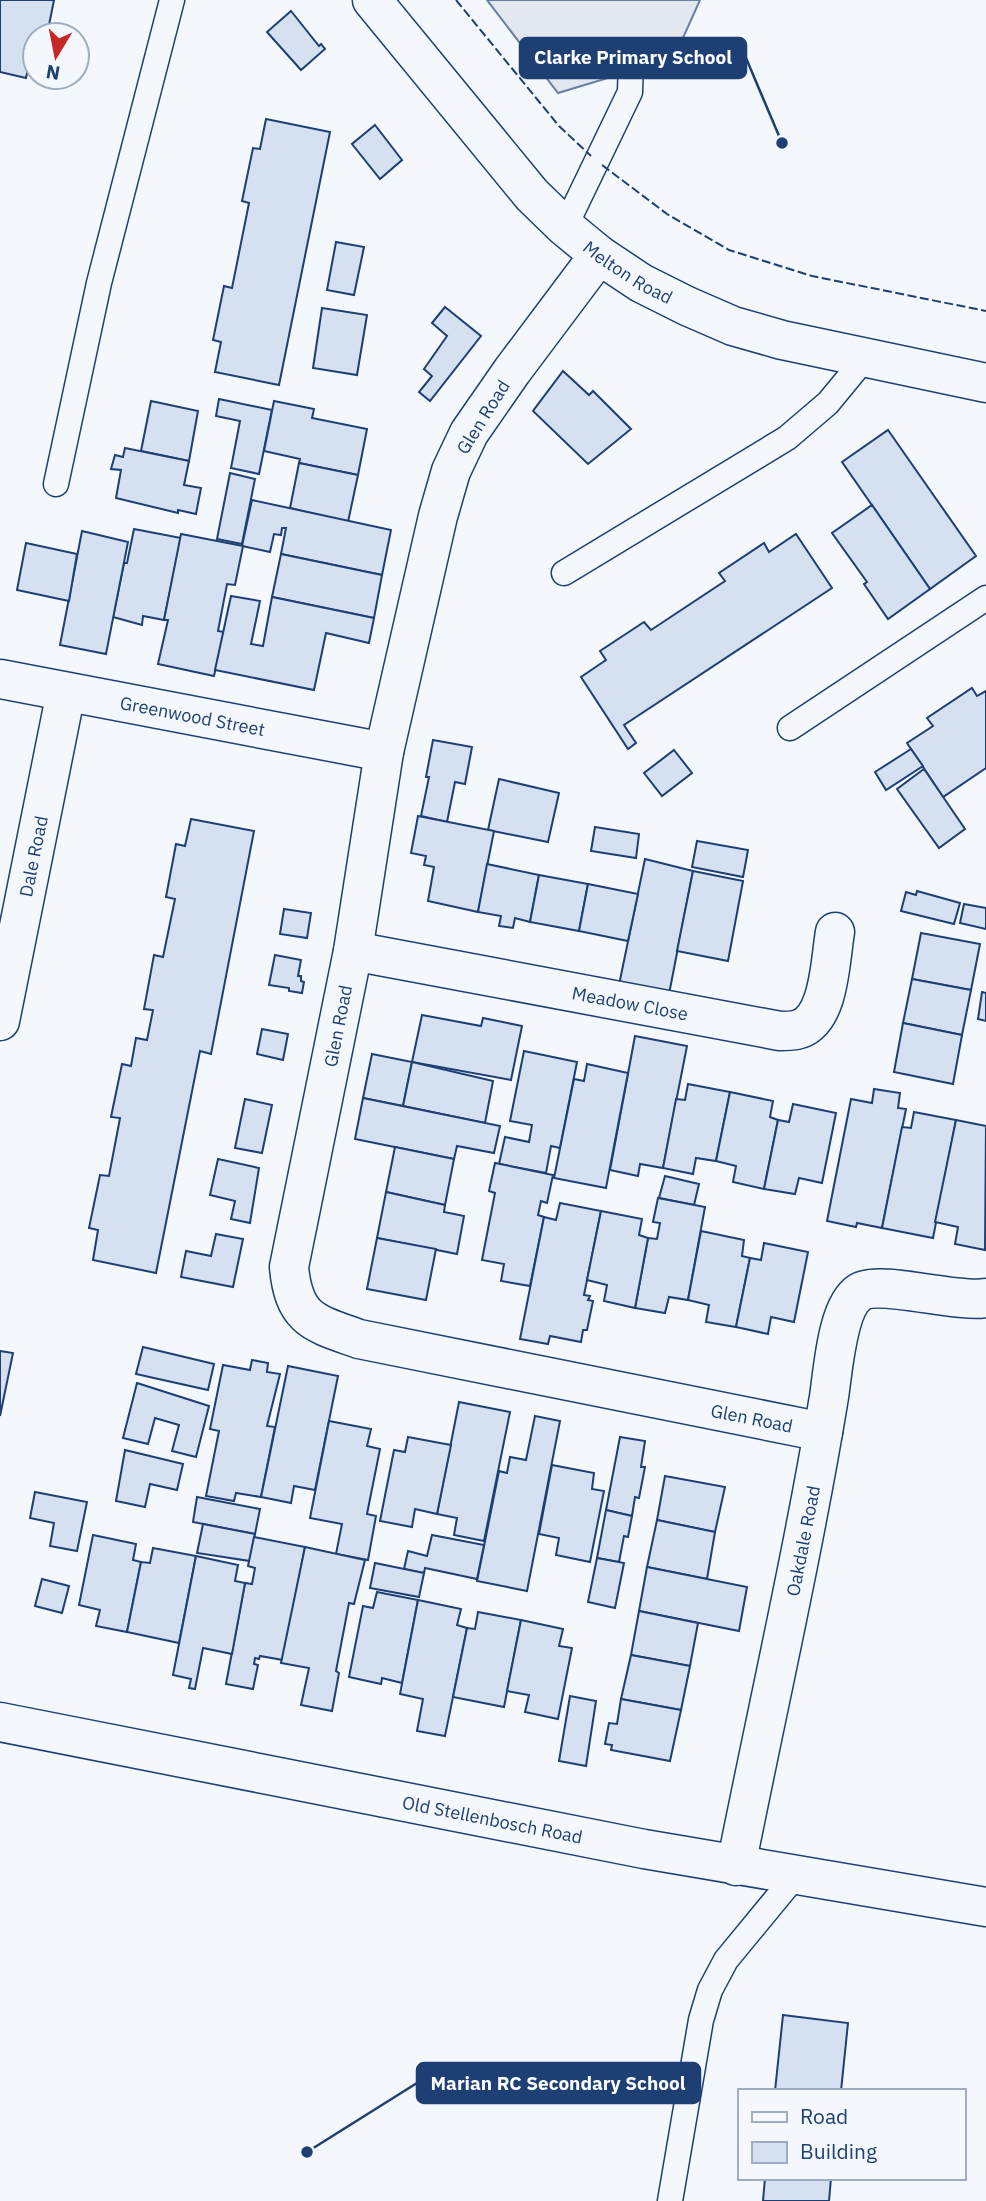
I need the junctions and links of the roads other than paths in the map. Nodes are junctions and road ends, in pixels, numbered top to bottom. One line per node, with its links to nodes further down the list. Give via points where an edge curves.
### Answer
1 (172, 0): 8 (lane, via 99,283)
2 (372, 0): 4 (street, Melton Road, via 532,195)
3 (631, 60): 4 (lane, via 630,92)
4 (565, 227): 5 (street, Melton Road)
5 (599, 255): 6 (street, Melton Road, via 641,283 733,326); 14 (street, Glen Road, via 469,433 451,471)
6 (865, 358): 7 (street, Melton Road); 9 (lane, via 828,403 787,438)
7 (986, 383)
8 (56, 484)
9 (564, 573)
10 (986, 598): 13 (lane)
11 (0, 679): 12 (street, Greenwood Street)
12 (66, 692): 14 (street, Greenwood Street); 17 (street, Dale Road)
13 (790, 728)
14 (384, 751): 16 (street, Glen Road)
15 (835, 932): 16 (street, Meadow Close, via 822,1007 814,1021 798,1030 780,1031)
16 (353, 951): 19 (street, Glen Road, via 289,1267 299,1308 322,1326 359,1339)
17 (0, 1021)
18 (986, 1298): 19 (street, Oakdale Road, via 878,1288 860,1292 849,1303 842,1322)
19 (823, 1432): 21 (street, Oakdale Road)
20 (0, 1723): 21 (street, Old Stellenbosch Road)
21 (736, 1866): 22 (street, Old Stellenbosch Road)
22 (796, 1875): 23 (street, Old Stellenbosch Road); 24 (lane, via 726,1960 710,1990)
23 (986, 1907)
24 (670, 2201)

